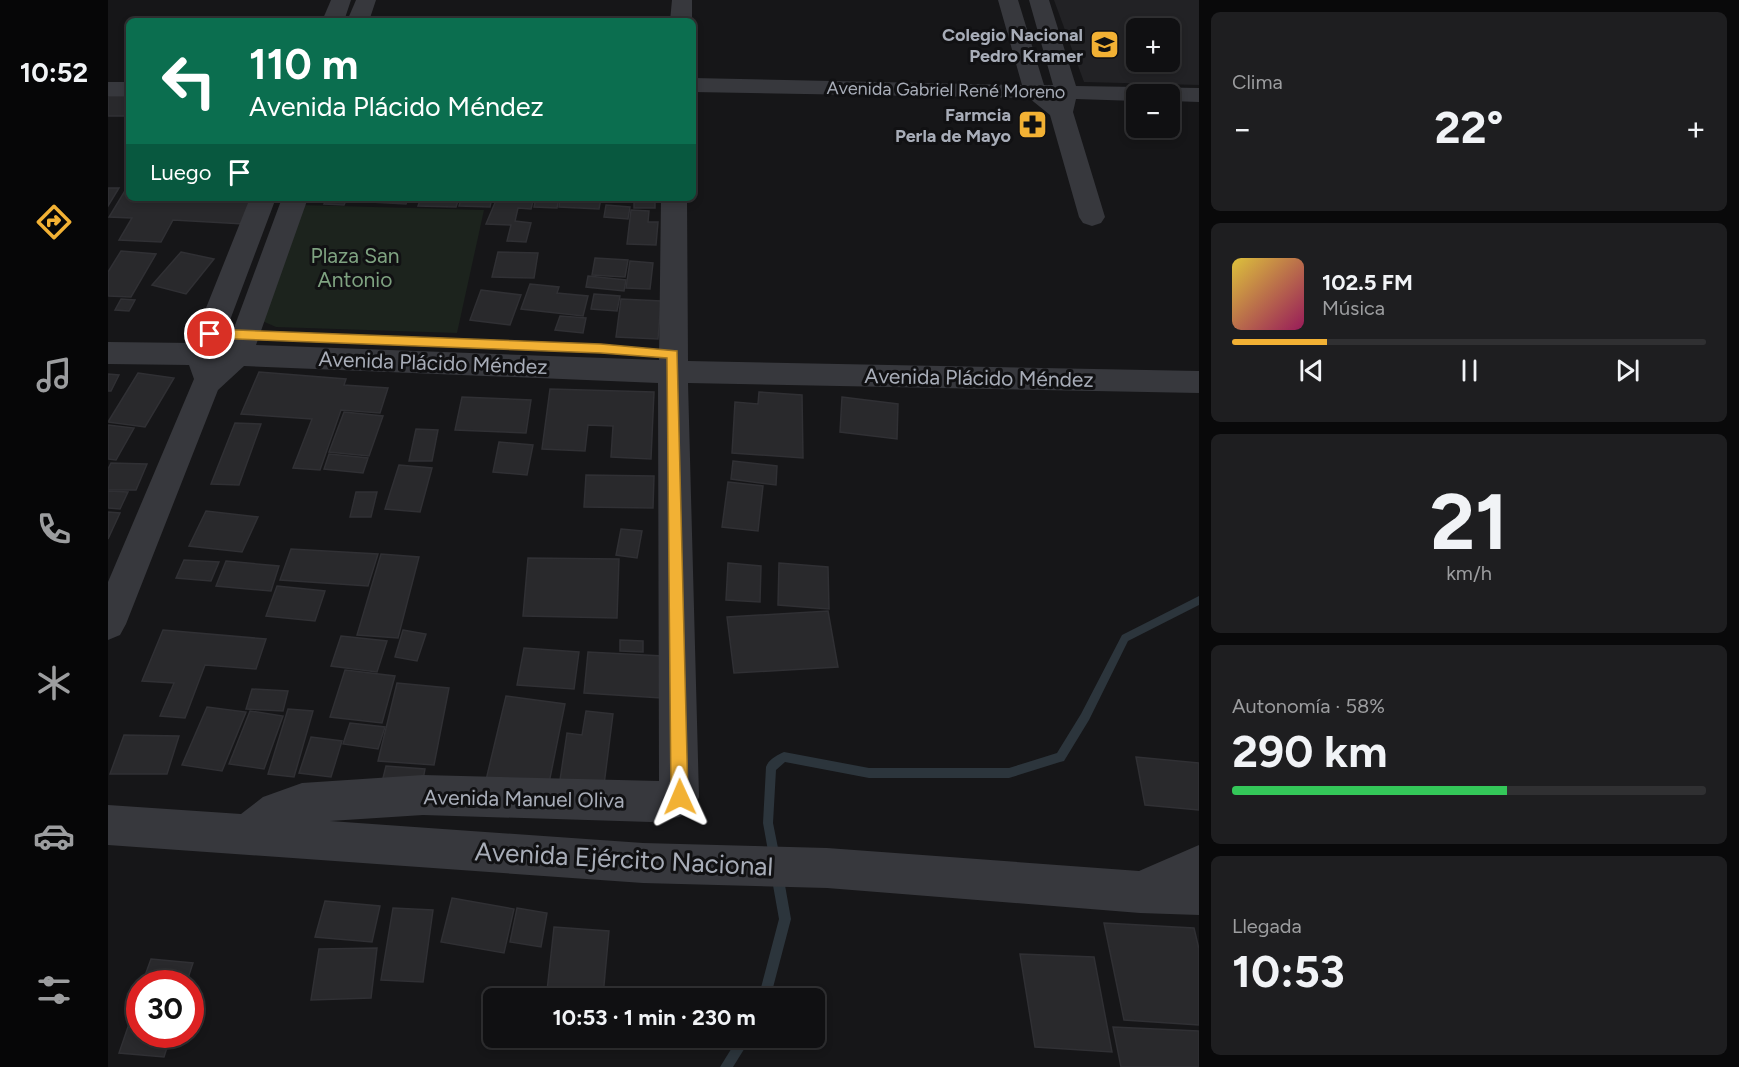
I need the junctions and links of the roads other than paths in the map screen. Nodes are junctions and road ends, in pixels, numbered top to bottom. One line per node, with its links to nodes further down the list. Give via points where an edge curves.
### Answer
1 (341, 0): 6 (street)
2 (366, 0): 7 (street)
3 (682, 0): 8 (street)
4 (1008, 0): 14 (street)
5 (1039, 0): 16 (street)
6 (334, 18)
7 (359, 18)
8 (681, 18)
9 (108, 72): 10 (street)
10 (126, 72)
11 (696, 86): 14 (street, Avenida Gabriel René Moreno)
12 (108, 89): 13 (street)
13 (126, 89)
14 (1035, 92): 16 (street, Avenida Gabriel René Moreno)
15 (1199, 95): 16 (street, Avenida Gabriel René Moreno)
16 (1064, 102): 17 (street, Avenida Gabriel René Moreno); 18 (street, Avenida Gabriel René Moreno); 24 (street)
17 (696, 104)
18 (1126, 112)
19 (1180, 115): 20 (street)
20 (1199, 116)
21 (262, 201): 28 (street)
22 (294, 201): 26 (street)
23 (674, 201): 29 (street, Avenida Manuel Oliva)
24 (1092, 217)
25 (108, 331): 28 (street, Avenida Plácido Méndez)
26 (242, 345): 28 (street, Avenida Plácido Méndez); 29 (street, Avenida Plácido Méndez)
27 (108, 353): 28 (street, Avenida Plácido Méndez)
28 (206, 358): 31 (street)
29 (673, 363): 30 (street, Avenida Plácido Méndez, via 758,374); 33 (street, Avenida Manuel Oliva, via 680,797 651,802 423,795 302,803 277,811)
30 (1199, 382)
31 (108, 624)
32 (108, 825): 33 (street, Avenida Ejército Nacional)
33 (248, 834): 35 (street, Avenida Ejército Nacional, via 643,863 827,868)
34 (1199, 865): 35 (street, Avenida Ejército Nacional)
35 (1140, 892): 36 (street, Avenida Ejército Nacional)
36 (1199, 894)

